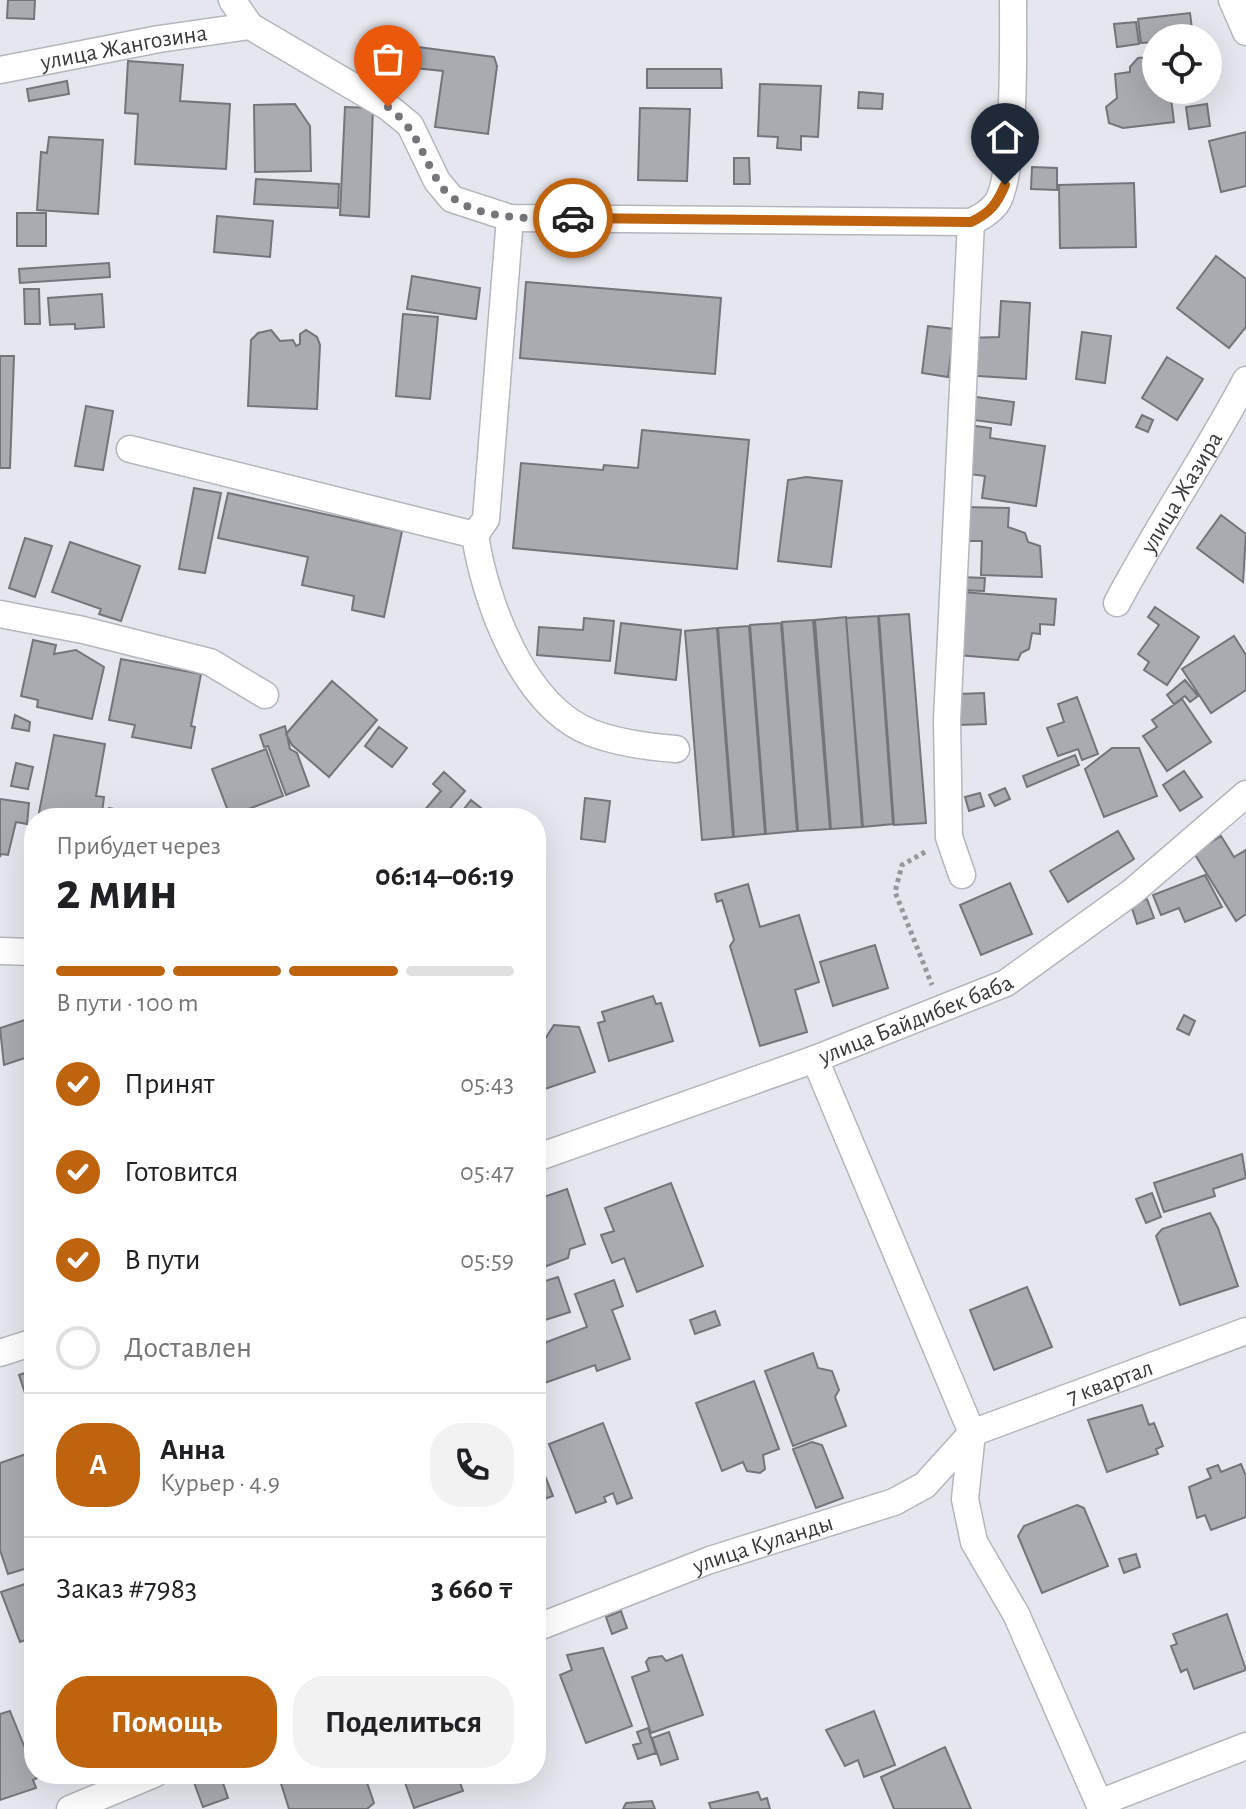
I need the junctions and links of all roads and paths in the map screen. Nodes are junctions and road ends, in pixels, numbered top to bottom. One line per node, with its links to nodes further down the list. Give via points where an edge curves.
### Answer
1 (232, 0): 4 (street)
2 (1013, 0): 8 (street, via 1005,185 992,209)
3 (1232, 0): 5 (street)
4 (250, 26): 6 (street, улица Жангозина); 7 (street, via 410,125 437,181 452,199)
5 (1246, 32)
6 (0, 70)
7 (510, 218): 8 (street); 11 (street, via 486,519)
8 (971, 222): 17 (street, via 947,720)
9 (1246, 380): 12 (street, улица Жазира)
10 (130, 449): 11 (street)
11 (475, 535): 15 (street, via 493,609 516,661 552,705 589,732)
12 (1117, 603)
13 (0, 614): 14 (street, via 210,662)
14 (265, 695)
15 (676, 749)
16 (1246, 794): 21 (street, улица Байдибек баба, via 1132,892 1006,983)
17 (949, 837): 18 (street); 21 (path, via 902,865 895,892)
18 (962, 875)
19 (0, 951): 20 (street)
20 (24, 952)
21 (942, 1008): 22 (street, улица Байдибек баба)
22 (815, 1059): 23 (street, улица Байдибек баба); 27 (street)
23 (546, 1154)
24 (1246, 1331): 27 (street, 7 квартал)
25 (24, 1345): 26 (street)
26 (0, 1353)
27 (972, 1433): 28 (street, улица Куланды, via 925,1485 894,1502 710,1560); 31 (street, via 965,1499 974,1542 1016,1614)
28 (546, 1624)
29 (1246, 1746): 31 (street)
30 (130, 1784): 32 (street)
31 (1101, 1806)
32 (70, 1809)

